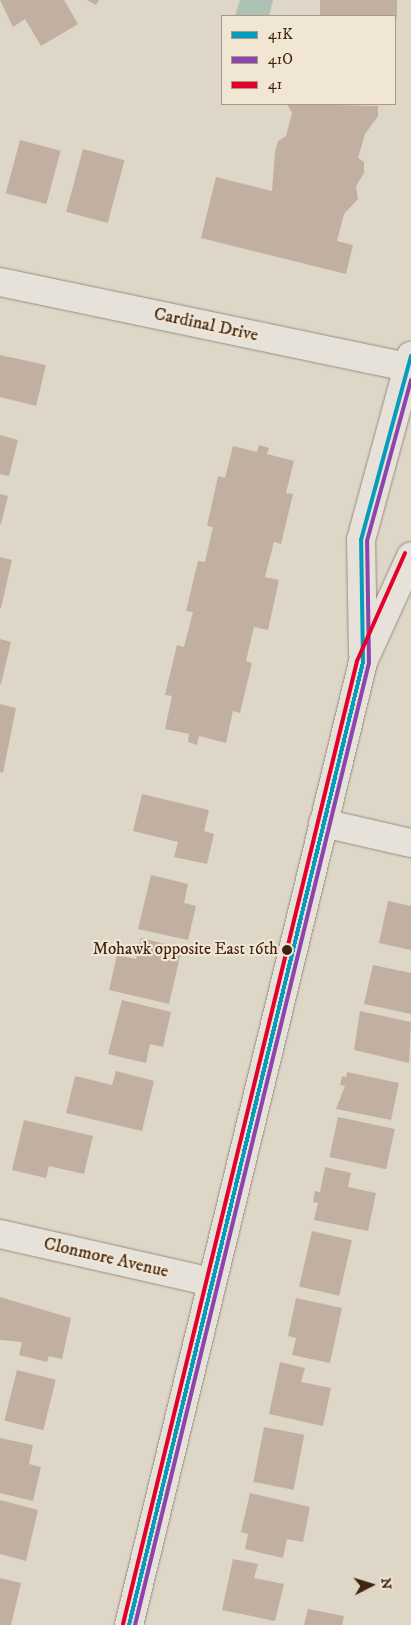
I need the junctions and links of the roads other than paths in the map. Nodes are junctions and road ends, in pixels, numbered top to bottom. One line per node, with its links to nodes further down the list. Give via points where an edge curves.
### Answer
1 (0, 282): 2 (main road, Cardinal Drive)
2 (410, 364): 4 (main road, via 362,540)
3 (411, 556): 4 (main road)
4 (363, 662): 5 (main road)
5 (323, 823): 6 (main road); 8 (main road)
6 (411, 843)
7 (0, 1234): 8 (main road, Clonmore Avenue)
8 (212, 1282): 9 (main road)
9 (129, 1625)

